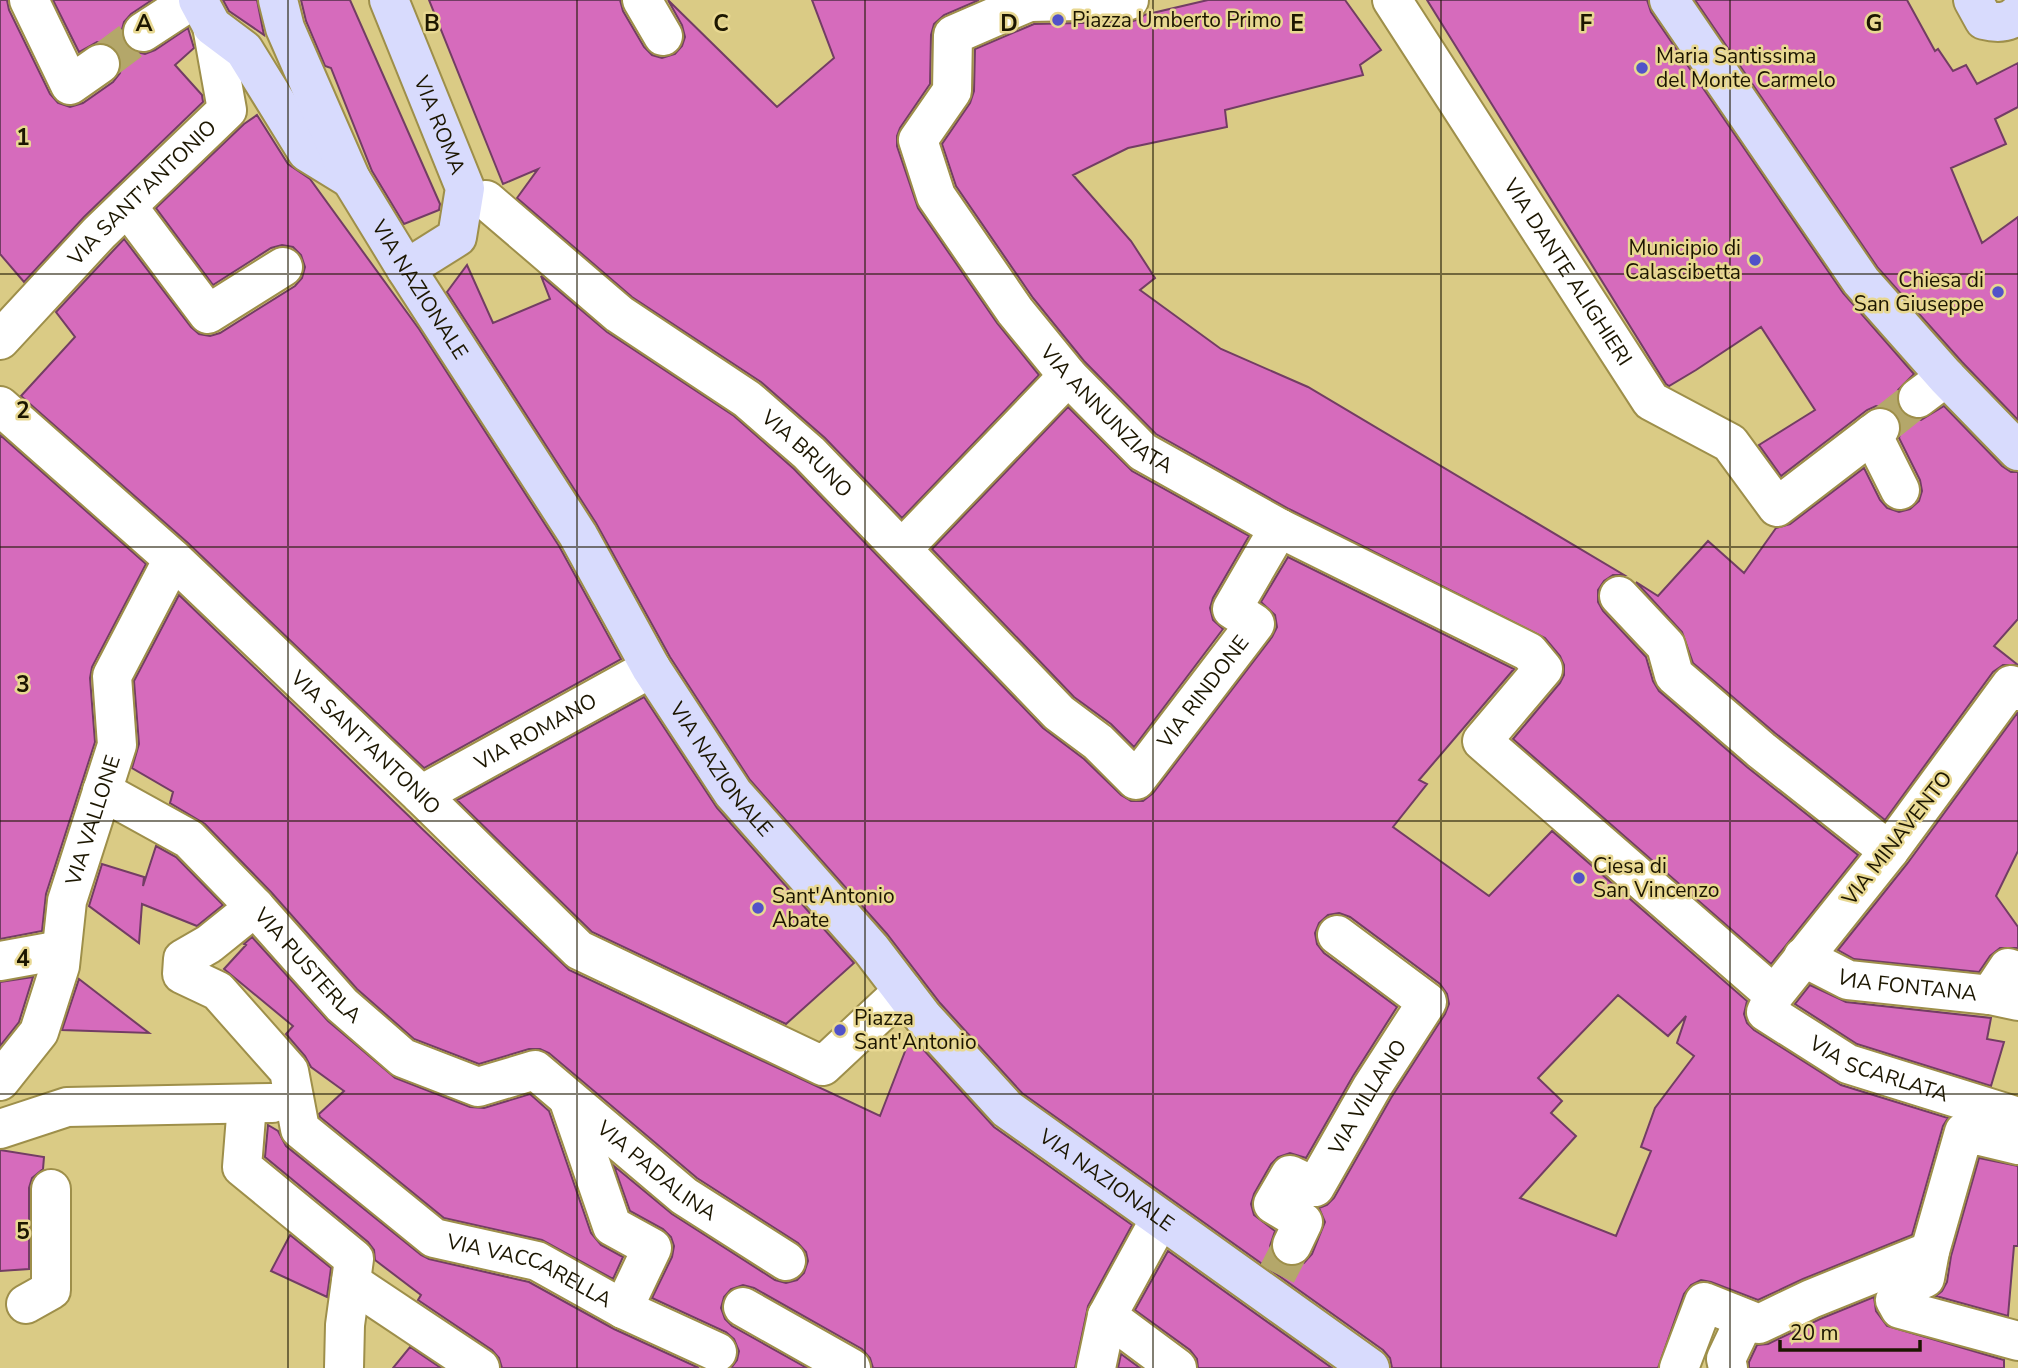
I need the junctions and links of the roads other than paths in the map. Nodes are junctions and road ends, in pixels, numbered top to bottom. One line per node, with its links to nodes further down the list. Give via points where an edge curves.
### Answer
1 (29, 0): 14 (street, via 70,85)
2 (278, 0): 15 (main road, VIA NAZIONALE, via 285,28)
3 (388, 0): 19 (main road, VIA ROMA, via 465,188 457,237)
4 (642, 0): 13 (street)
5 (1129, 0): 9 (street)
6 (1392, 0): 24 (street, VIA DANTE ALIGHIERI, via 1651,401 1730,443 1777,507 1876,431)
7 (1669, 0): 23 (main road, via 1932,388)
8 (1973, 0): 11 (main road, via 1984,20 1998,23)
9 (1023, 4): 21 (street, VIA ANNUNZIATA, via 953,35 952,91 918,140 936,196 1014,311)
10 (201, 9): 12 (street); 15 (main road, via 244,50 307,152); 17 (street, VIA SANT'ANTONIO, via 227,110)
11 (2018, 14)
12 (143, 32)
13 (663, 36)
14 (100, 64)
15 (351, 179): 19 (main road, VIA NAZIONALE)
16 (486, 200): 26 (street, VIA BRUNO, via 619,314 747,399 809,453)
17 (127, 206): 18 (street, via 208,314); 20 (street, VIA SANT'ANTONIO)
18 (283, 267)
19 (406, 269): 29 (main road, VIA NAZIONALE, via 578,535)
20 (0, 340)
21 (1068, 376): 25 (street, VIA ANNUNZIATA, via 1143,452); 26 (street)
22 (0, 406): 27 (street, VIA SANT'ANTONIO)
23 (2018, 451)
24 (1900, 489)
25 (1279, 527): 31 (street, VIA RINDONE, via 1232,609 1255,624 1136,780); 42 (street, VIA ANNUNZIATA, via 1529,652 1544,669 1482,741)
26 (902, 549): 31 (street, VIA BRUNO, via 1059,713)
27 (173, 559): 32 (street, VIA VALLONE, via 112,676 117,746); 33 (street, VIA SANT'ANTONIO)
28 (1619, 596): 34 (street, via 1666,646 1674,675)
29 (651, 668): 33 (street, VIA ROMANO); 41 (main road, VIA NAZIONALE, via 733,793)
30 (2018, 691): 34 (street, VIA MINAVENTO, via 2011,685)
31 (1098, 742)
32 (102, 791): 35 (street, VIA PUSTERLA, via 189,839); 37 (street, VIA VALLONE, via 67,901)
33 (421, 795): 41 (street, VIA SANT'ANTONIO, via 579,950 823,1066)
34 (1889, 851): 38 (street, VIA MINAVENTO)
35 (255, 907): 43 (street, VIA PUSTERLA, via 342,1004 403,1058 478,1087); 46 (street, VIA VACCARELLA, via 183,959 182,974 218,990 289,1071)
36 (1337, 936): 55 (street, VIA VILLANO, via 1427,1002 1315,1187 1290,1175 1273,1204 1303,1222)
37 (61, 950): 39 (street); 44 (street, VIA VALLONE, via 39,1032)
38 (1803, 957): 40 (street, VIA FONTANA, via 1848,980); 42 (street, VIA MINAVENTO)
39 (0, 961)
40 (2009, 989)
41 (904, 991): 52 (main road, VIA NAZIONALE, via 1007,1109)
42 (1774, 995): 48 (street, VIA SCARLATA, via 1766,1012 1848,1064)
43 (535, 1070): 45 (street, VIA PADALINA)
44 (0, 1081)
45 (568, 1096): 54 (street, VIA PADALINA, via 684,1196); 59 (street, via 612,1226 652,1248)
46 (295, 1102): 47 (street); 59 (street, VIA VACCARELLA, via 300,1129 434,1238 537,1261)
47 (247, 1104): 49 (street, via 66,1107); 56 (street, via 243,1167 354,1259)
48 (2018, 1116)
49 (0, 1129)
50 (2018, 1145): 53 (street, via 1964,1132)
51 (51, 1189): 57 (street, via 51,1290)
52 (1160, 1219): 55 (main road, VIA NAZIONALE); 60 (street)
53 (1930, 1251): 61 (street, via 1759,1324); 62 (street, via 1925,1278 1902,1288 1895,1300 1900,1309)
54 (786, 1261)
55 (1278, 1271): 69 (main road, VIA NAZIONALE)
56 (351, 1282): 64 (street); 65 (street)
57 (26, 1304)
58 (743, 1307): 66 (street)
59 (623, 1309): 63 (street, VIA VACCARELLA)
60 (1107, 1316): 67 (street); 68 (street)
61 (1745, 1319): 70 (street, via 1704,1302); 71 (street, via 1726,1359)
62 (2018, 1341)
63 (717, 1352)
64 (344, 1368)
65 (480, 1368)
66 (851, 1368)
67 (1096, 1368)
68 (1177, 1368)
69 (1370, 1368)
70 (1679, 1368)
71 (1728, 1368)

